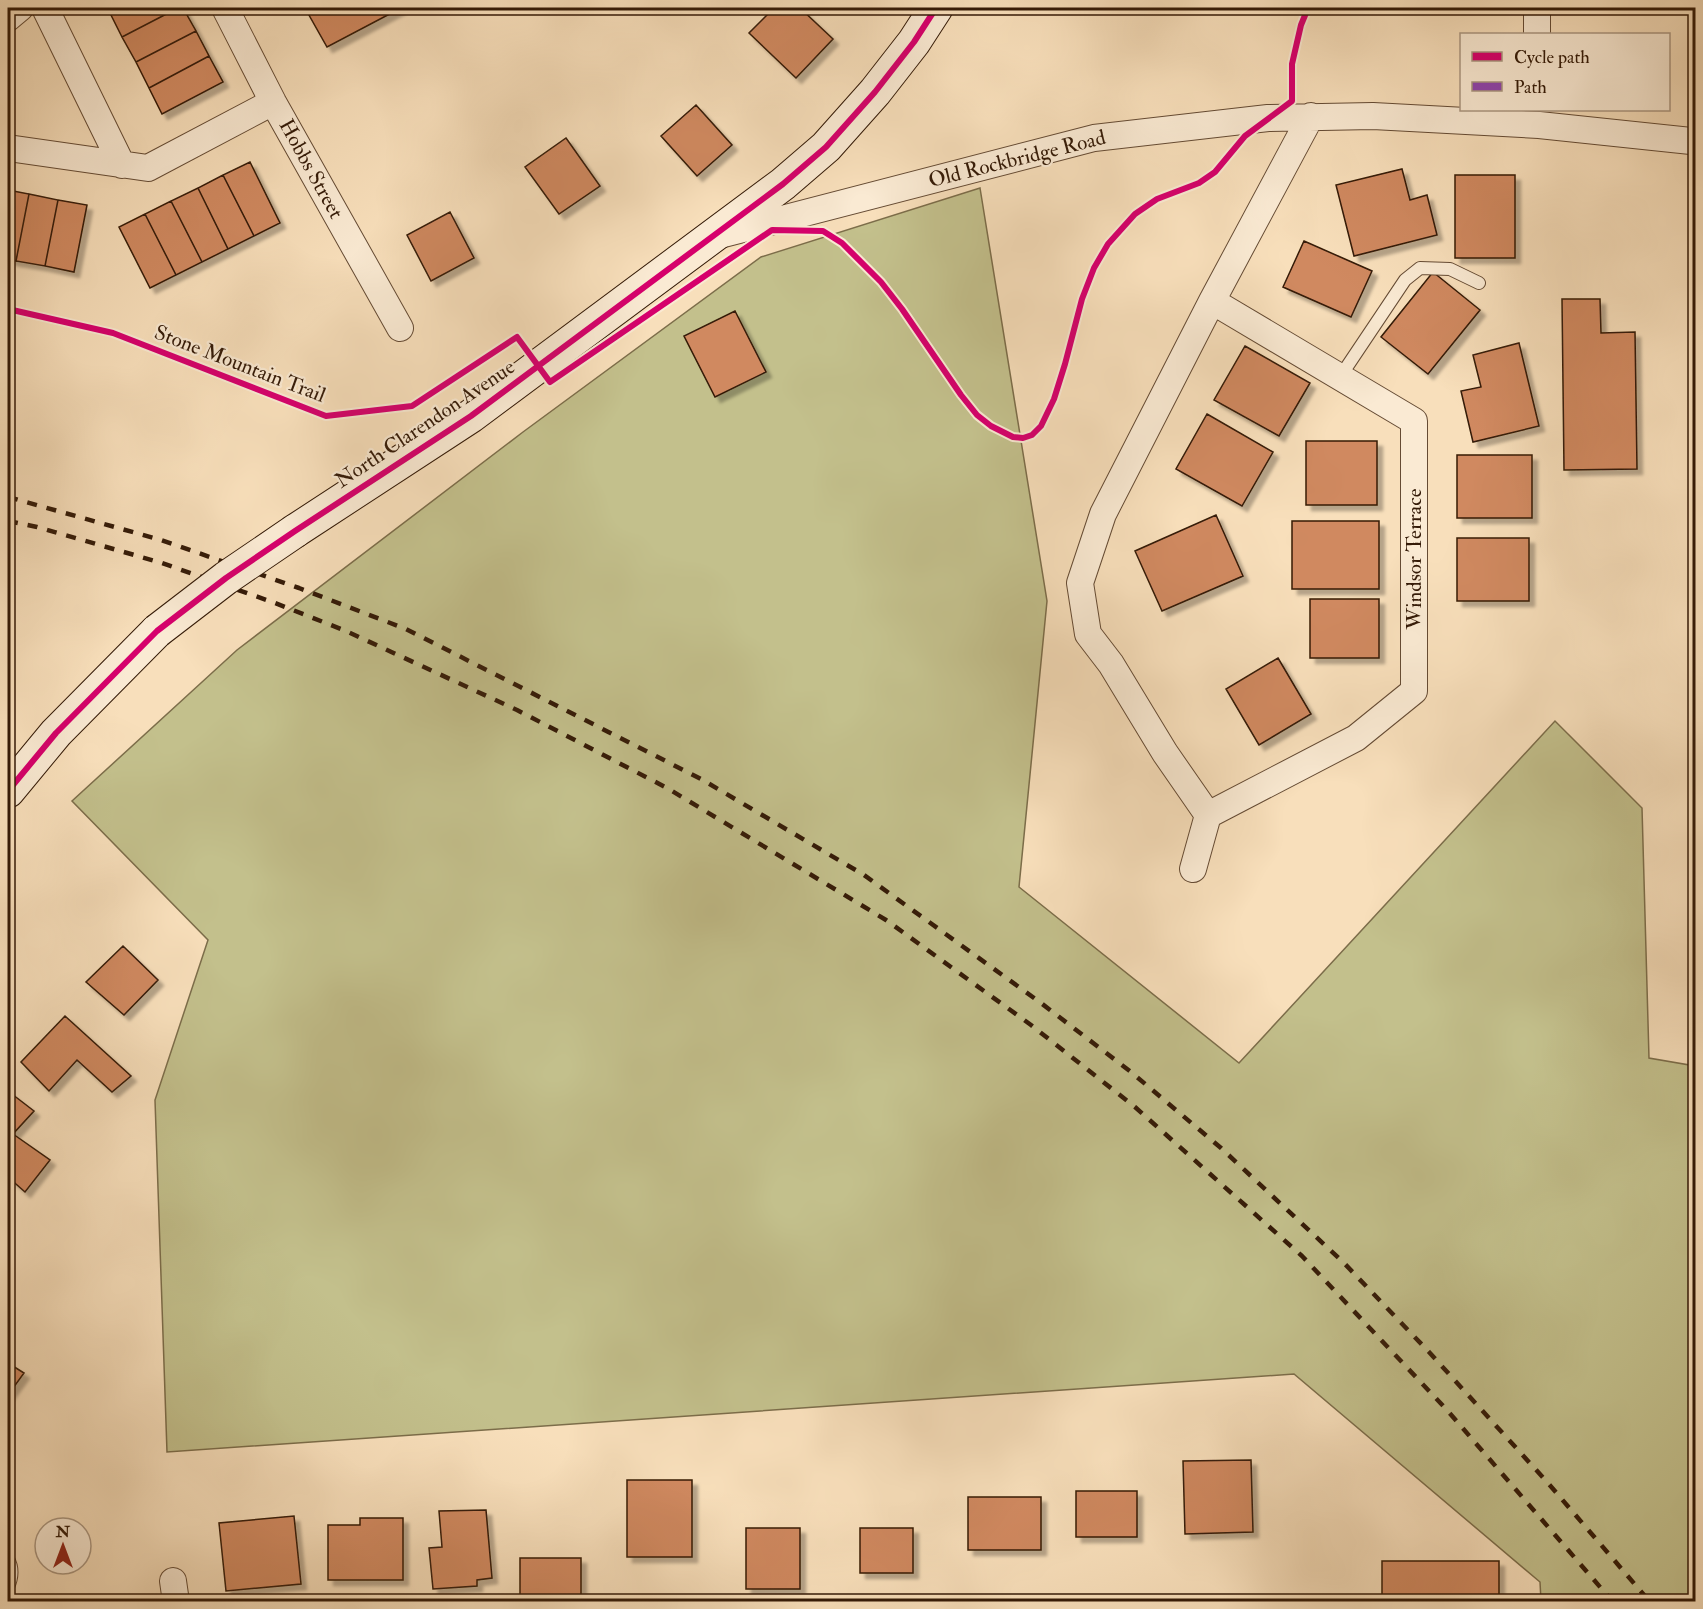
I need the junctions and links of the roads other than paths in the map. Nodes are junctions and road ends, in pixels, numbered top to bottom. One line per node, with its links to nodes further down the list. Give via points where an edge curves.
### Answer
1 (20, 8): 6 (street)
2 (45, 8): 13 (street)
3 (225, 8): 8 (street, Hobbs Street)
4 (936, 8): 14 (street, North Clarendon Avenue, via 875,92 826,147 783,184)
5 (1537, 8): 7 (street)
6 (8, 18)
7 (1537, 33)
8 (273, 102): 13 (street, via 148,168); 17 (street, Hobbs Street)
9 (1311, 116): 10 (street, Old Rockbridge Road); 14 (street, Old Rockbridge Road, via 1094,138); 16 (street)
10 (1539, 117): 11 (street, Old Rockbridge Road)
11 (1691, 141)
12 (8, 148): 13 (street)
13 (122, 165)
14 (708, 238): 19 (street, North Clarendon Avenue, bridge, via 471,416 226,578 157,631 56,733)
15 (1479, 283): 18 (lane, via 1450,268 1420,268 1405,280)
16 (1212, 301): 18 (street, Windsor Terrace); 20 (street, via 1103,514 1080,583 1088,634)
17 (400, 328)
18 (1340, 377): 20 (street, Windsor Terrace, via 1414,421 1414,692 1356,738)
19 (8, 791)
20 (1208, 815): 21 (street)
21 (1192, 869)
22 (8, 1559): 23 (lane)
23 (8, 1587)

